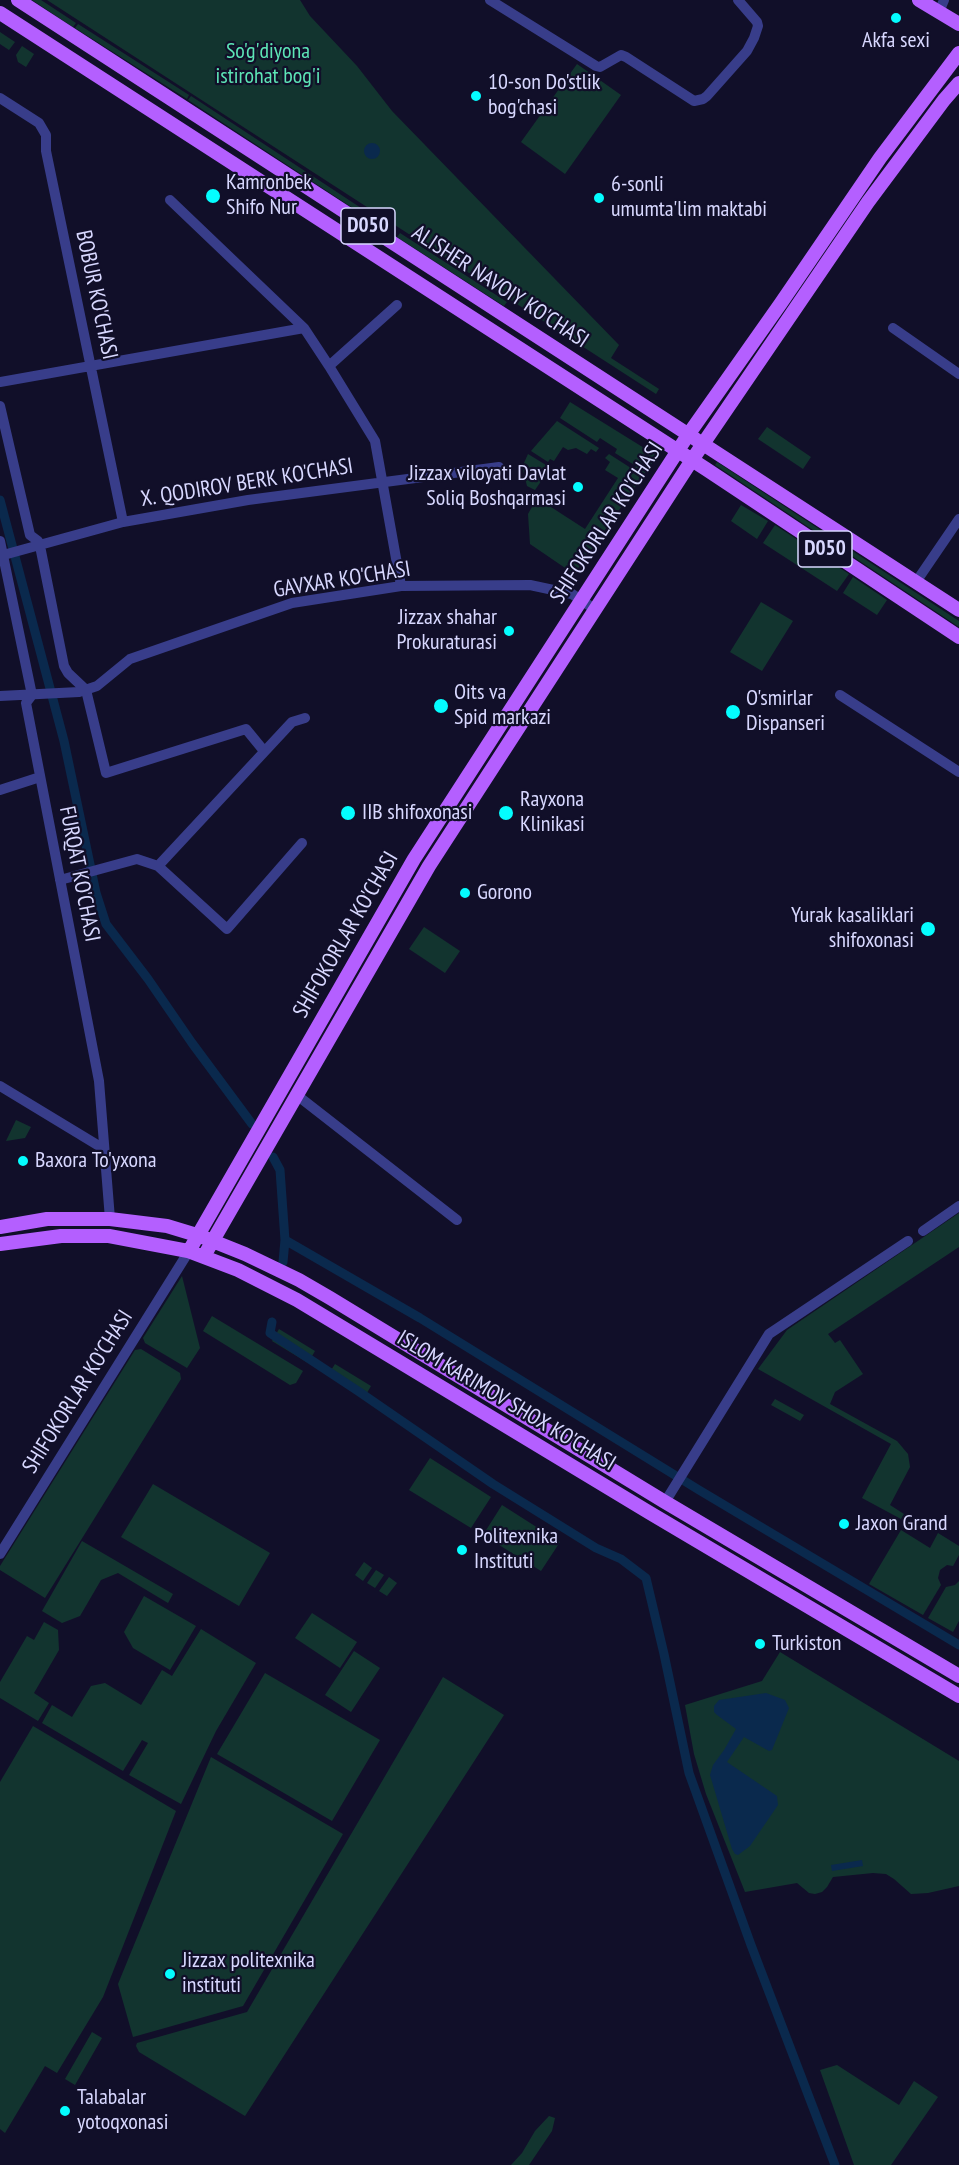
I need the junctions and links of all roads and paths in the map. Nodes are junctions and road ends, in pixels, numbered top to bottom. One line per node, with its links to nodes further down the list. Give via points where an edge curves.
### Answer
1 (18, 0): 20 (main road, ALISHER NAVOIY KO'CHASI / D050)
2 (490, 0): 3 (street, via 596,66 621,55 693,101 706,96 754,38 757,22)
3 (738, 0)
4 (919, 0): 5 (main road)
5 (941, 6): 7 (main road)
6 (0, 13): 22 (main road, ALISHER NAVOIY KO'CHASI / D050)
7 (959, 24)
8 (959, 53): 20 (main road, SHIFOKORLAR KO'CHASI, via 880,158)
9 (959, 84): 21 (main road, SHIFOKORLAR KO'CHASI, via 868,202)
10 (0, 98): 16 (street, BOBUR KO'CHASI, via 39,123 46,135 46,151)
11 (170, 200): 13 (street)
12 (396, 305): 15 (street)
13 (304, 328): 15 (street); 16 (street)
14 (893, 328): 17 (street)
15 (329, 366): 25 (street, via 375,441)
16 (91, 367): 18 (street); 27 (street, BOBUR KO'CHASI)
17 (959, 374)
18 (0, 382)
19 (0, 406): 29 (street, via 30,535)
20 (688, 435): 21 (main road, ALISHER NAVOIY KO'CHASI / D050); 22 (main road, SHIFOKORLAR KO'CHASI)
21 (703, 444): 23 (main road, SHIFOKORLAR KO'CHASI); 31 (main road, ALISHER NAVOIY KO'CHASI / D050)
22 (678, 452): 23 (main road, ALISHER NAVOIY KO'CHASI / D050); 33 (main road, SHIFOKORLAR KO'CHASI)
23 (692, 460): 34 (main road, SHIFOKORLAR KO'CHASI); 36 (main road, D050)
24 (499, 467): 25 (street, X. QODIROV BERK KO'CHASI)
25 (382, 481): 27 (street, X. QODIROV BERK KO'CHASI); 32 (street)
26 (959, 519): 31 (street)
27 (123, 522): 29 (street, X. QODIROV BERK KO'CHASI)
28 (0, 541): 30 (street, FURQAT KO'CHASI)
29 (40, 546): 30 (street, X. QODIROV BERK KO'CHASI); 37 (street, via 64,666)
30 (2, 556): 38 (street, FURQAT KO'CHASI)
31 (916, 582): 35 (main road, D050)
32 (401, 586): 33 (street, GAVXAR KO'CHASI, via 530,585 572,594); 37 (street, GAVXAR KO'CHASI, via 292,603 130,659 97,686)
33 (582, 601): 34 (street, GAVXAR KO'CHASI); 57 (main road, SHIFOKORLAR KO'CHASI, via 414,860)
34 (596, 610): 50 (main road, SHIFOKORLAR KO'CHASI, via 429,866)
35 (959, 610)
36 (959, 638)
37 (86, 690): 38 (street, GAVXAR KO'CHASI); 42 (street, via 106,773 246,729)
38 (32, 695): 40 (street, GAVXAR KO'CHASI); 44 (street, FURQAT KO'CHASI, via 26,703)
39 (840, 695): 43 (street)
40 (0, 696)
41 (305, 718): 42 (street, via 292,722)
42 (264, 751): 47 (street)
43 (959, 772)
44 (40, 777): 45 (street); 48 (street, FURQAT KO'CHASI)
45 (0, 790)
46 (302, 843): 47 (street, via 227,929)
47 (158, 866): 48 (street, via 137,859)
48 (60, 880): 51 (street, FURQAT KO'CHASI, via 99,1081)
49 (0, 1086): 51 (street)
50 (298, 1096): 54 (street); 57 (main road, SHIFOKORLAR KO'CHASI)
51 (104, 1149): 53 (street, FURQAT KO'CHASI)
52 (959, 1206): 56 (street)
53 (110, 1219): 55 (main road, ISLOM KARIMOV SHOX KO'CHASI, via 47,1219); 57 (main road, ISLOM KARIMOV SHOX KO'CHASI, via 167,1226)
54 (457, 1220)
55 (0, 1227)
56 (923, 1231)
57 (206, 1238): 60 (main road, SHIFOKORLAR KO'CHASI); 61 (main road, SHIFOKORLAR KO'CHASI); 62 (main road, ISLOM KARIMOV SHOX KO'CHASI, via 330,1298)
58 (908, 1241): 62 (street, via 769,1334)
59 (0, 1244): 60 (main road, ISLOM KARIMOV SHOX KO'CHASI, via 62,1236 109,1236)
60 (189, 1251): 61 (main road, ISLOM KARIMOV SHOX KO'CHASI); 63 (street, SHIFOKORLAR KO'CHASI)
61 (204, 1256): 65 (main road, ISLOM KARIMOV SHOX KO'CHASI, via 297,1300)
62 (665, 1502): 64 (main road, ISLOM KARIMOV SHOX KO'CHASI)
63 (0, 1554)
64 (959, 1676)
65 (959, 1696)

